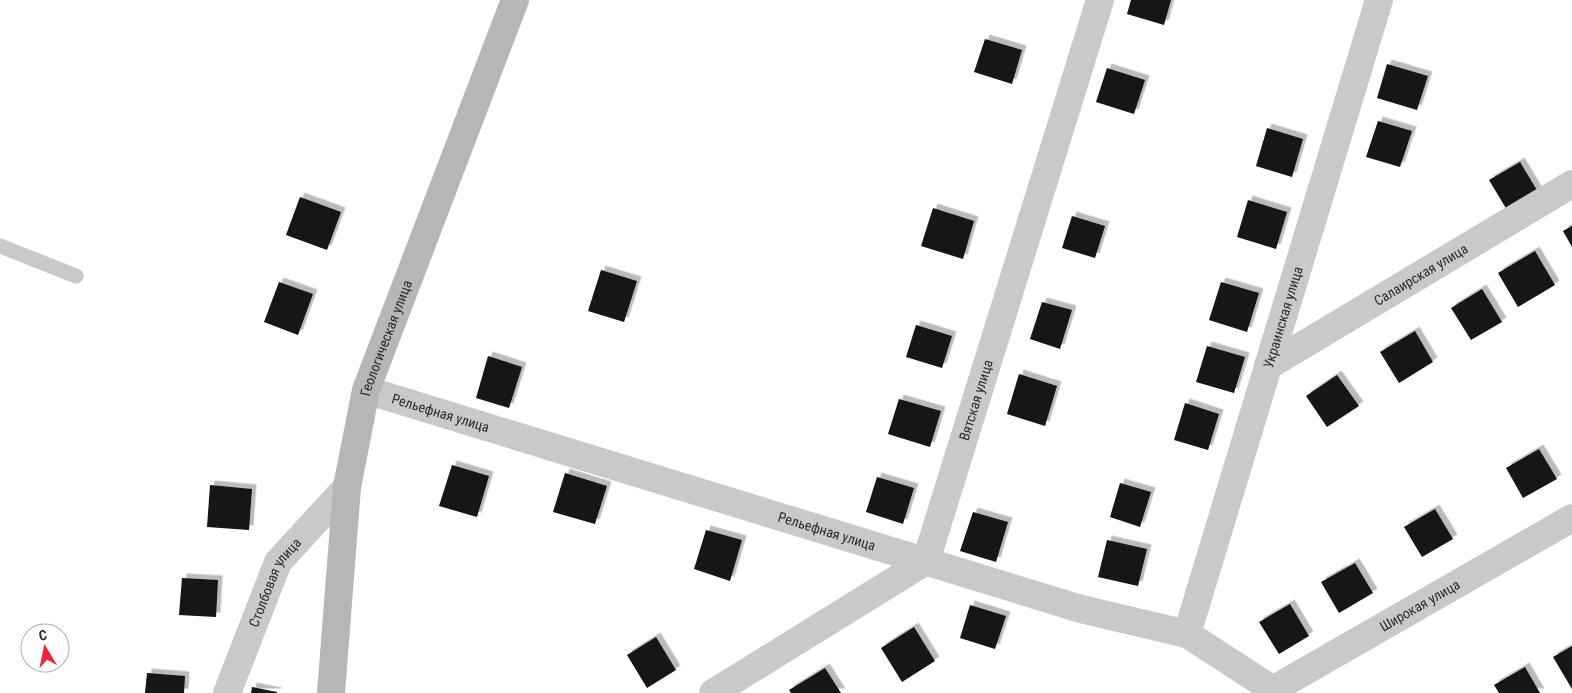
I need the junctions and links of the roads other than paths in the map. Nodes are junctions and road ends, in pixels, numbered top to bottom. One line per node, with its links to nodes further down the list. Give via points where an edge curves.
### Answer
1 (515, 0): 8 (street, Геологическая улица)
2 (1100, 0): 11 (street, Вятская улица)
3 (1378, 0): 7 (street, Украинская улица)
4 (1572, 184): 7 (street, Салаирская улица)
5 (0, 246): 6 (lane)
6 (76, 276)
7 (1268, 366): 12 (street, Украинская улица)
8 (366, 390): 9 (street, Геологическая улица); 11 (street, Рельефная улица)
9 (346, 487): 14 (street, Столбовая улица, via 278,562); 15 (street, Геологическая улица)
10 (1572, 518): 13 (street, Широкая улица)
11 (926, 561): 12 (street, Рельефная улица, via 1081,609); 16 (street)
12 (1187, 634): 13 (street, Рельефная улица)
13 (1272, 692)
14 (227, 693)
15 (331, 693)
16 (713, 693)

